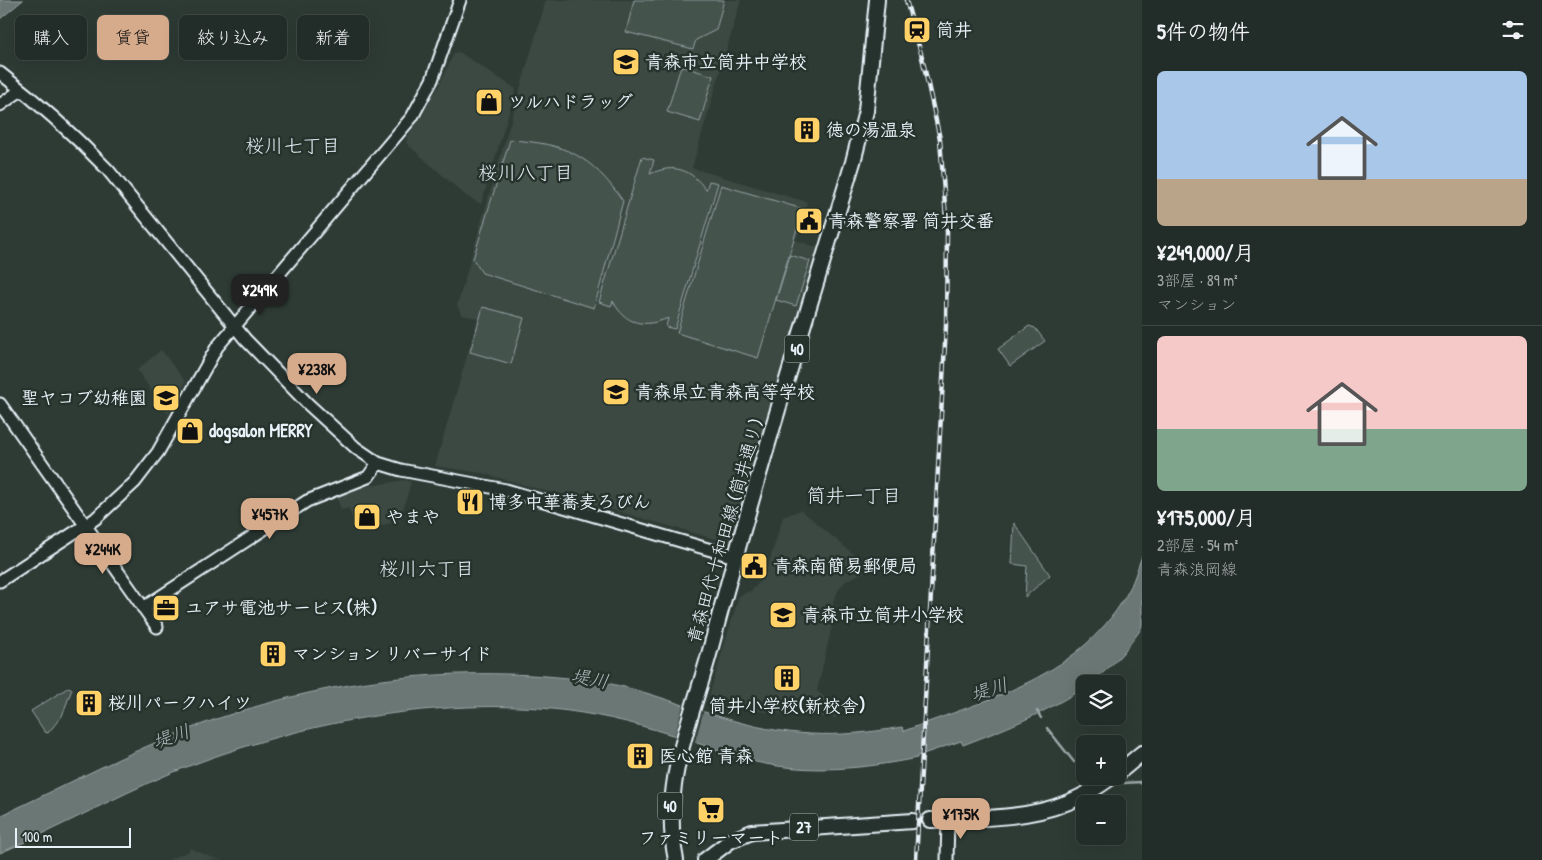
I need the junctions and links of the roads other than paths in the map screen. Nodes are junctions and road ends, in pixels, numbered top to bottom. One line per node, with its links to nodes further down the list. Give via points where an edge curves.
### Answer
1 (460, 0): 6 (street, via 435,72 412,117)
2 (877, 0): 10 (main road, 青森田代十和田線 (筒井通り) / 40, via 866,111)
3 (0, 74): 4 (street)
4 (21, 90): 5 (street); 6 (street, via 108,170)
5 (0, 105)
6 (234, 326): 8 (street, via 308,404); 9 (street, via 207,362 148,466 117,500)
7 (0, 404): 9 (street)
8 (378, 463): 10 (street, via 506,490); 12 (street, via 368,477 300,505)
9 (85, 526): 11 (street); 12 (street)
10 (735, 557): 20 (main road, 青森田代十和田線 (筒井通り) / 40, via 681,750 670,807)
11 (0, 581)
12 (143, 608): 13 (street)
13 (157, 627)
14 (1142, 753): 15 (main road)
15 (1126, 766)
16 (1099, 785): 17 (main road, via 1065,804 1010,815)
17 (948, 819): 18 (main road); 22 (street)
18 (930, 820)
19 (912, 821): 21 (main road, 27, via 752,832 730,842)
20 (676, 860)
21 (705, 860)
22 (947, 860)

